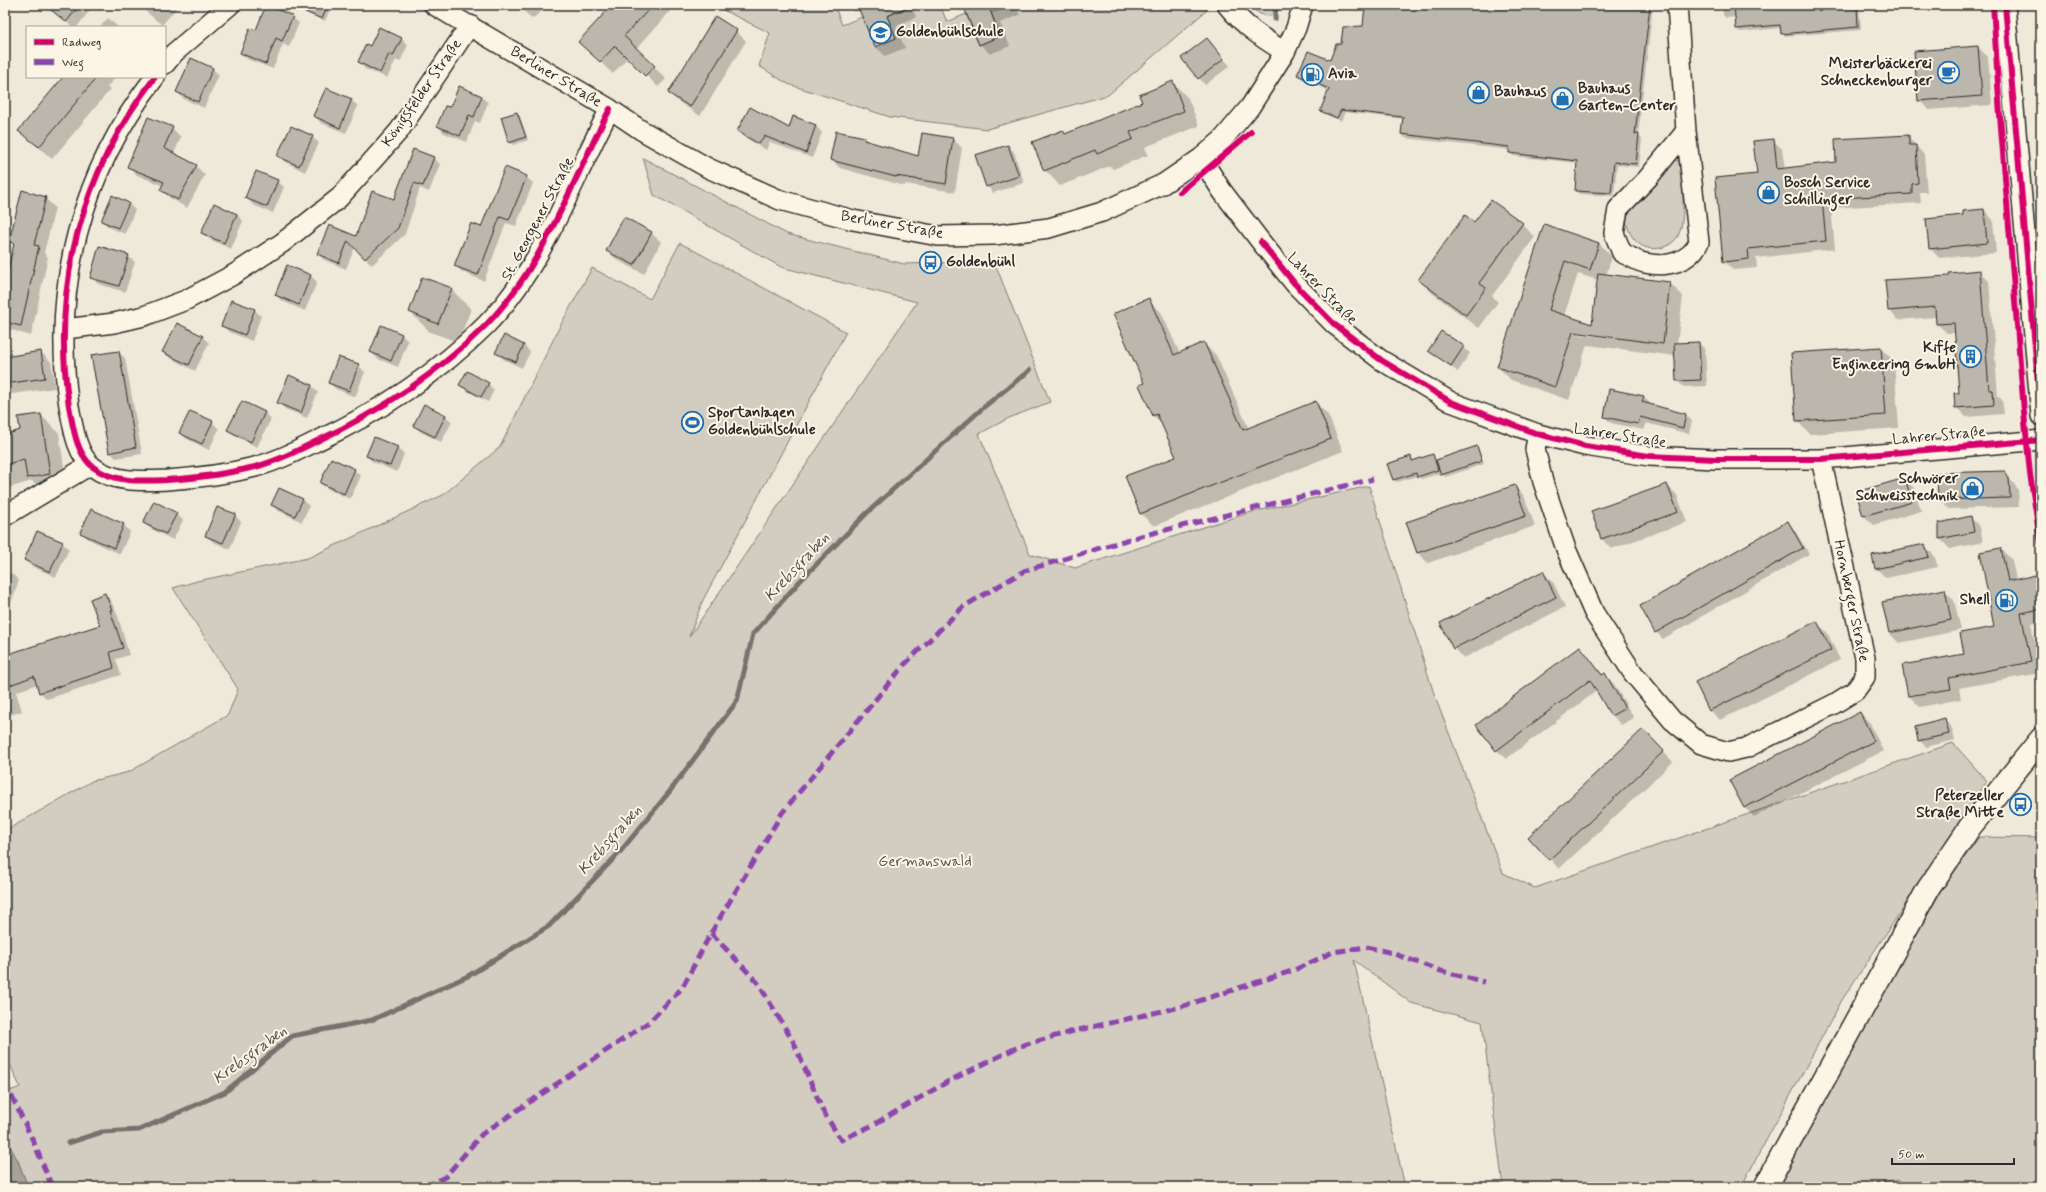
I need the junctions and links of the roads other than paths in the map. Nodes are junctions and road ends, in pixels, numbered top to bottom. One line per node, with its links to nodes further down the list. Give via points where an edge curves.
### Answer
1 (230, 5): 9 (street)
2 (434, 5): 7 (street, Berliner Straße)
3 (1227, 5): 8 (street, via 1256,35)
4 (1303, 5): 8 (street, Berliner Straße)
5 (1677, 5): 12 (street)
6 (2005, 5): 15 (street)
7 (470, 25): 11 (street, Berliner Straße); 14 (street, Königsfelder Straße, via 399,130 339,198 282,243 186,300 144,316 114,323)
8 (1285, 52): 13 (street, Berliner Straße, via 1250,107 1222,140)
9 (166, 63)
10 (154, 78): 14 (street, via 120,127 84,206 67,276)
11 (610, 109): 13 (street, Berliner Straße, via 641,130 708,168 780,200 853,220 938,236 994,235 1048,228 1090,216 1163,184); 19 (street, St. Georgener Straße, via 555,222 517,289 486,325 400,396 292,454 256,467 182,479 138,481 108,477)
12 (1686, 132): 12 (street, via 1699,242 1695,251 1687,258 1671,264 1645,263 1622,253 1614,233 1618,209)
13 (1201, 158): 16 (street, Lahrer Straße, via 1222,191 1266,248 1335,324 1381,360 1451,402)
14 (65, 329): 19 (street, via 65,376 72,422 78,446)
15 (2041, 416)
16 (1538, 434): 18 (street, Lahrer Straße, via 1585,446 1650,456); 18 (street, Hornberger Straße, via 1535,449 1544,482 1566,549 1594,614 1633,673 1672,720 1701,744 1728,752 1746,748 1834,704 1855,691 1865,677 1865,658)
17 (2041, 440): 18 (street, Lahrer Straße)
18 (1821, 459)
19 (90, 465): 20 (street)
20 (5, 516)
21 (2041, 739): 22 (main road, via 1970,827 1928,889)
22 (1765, 1187)

